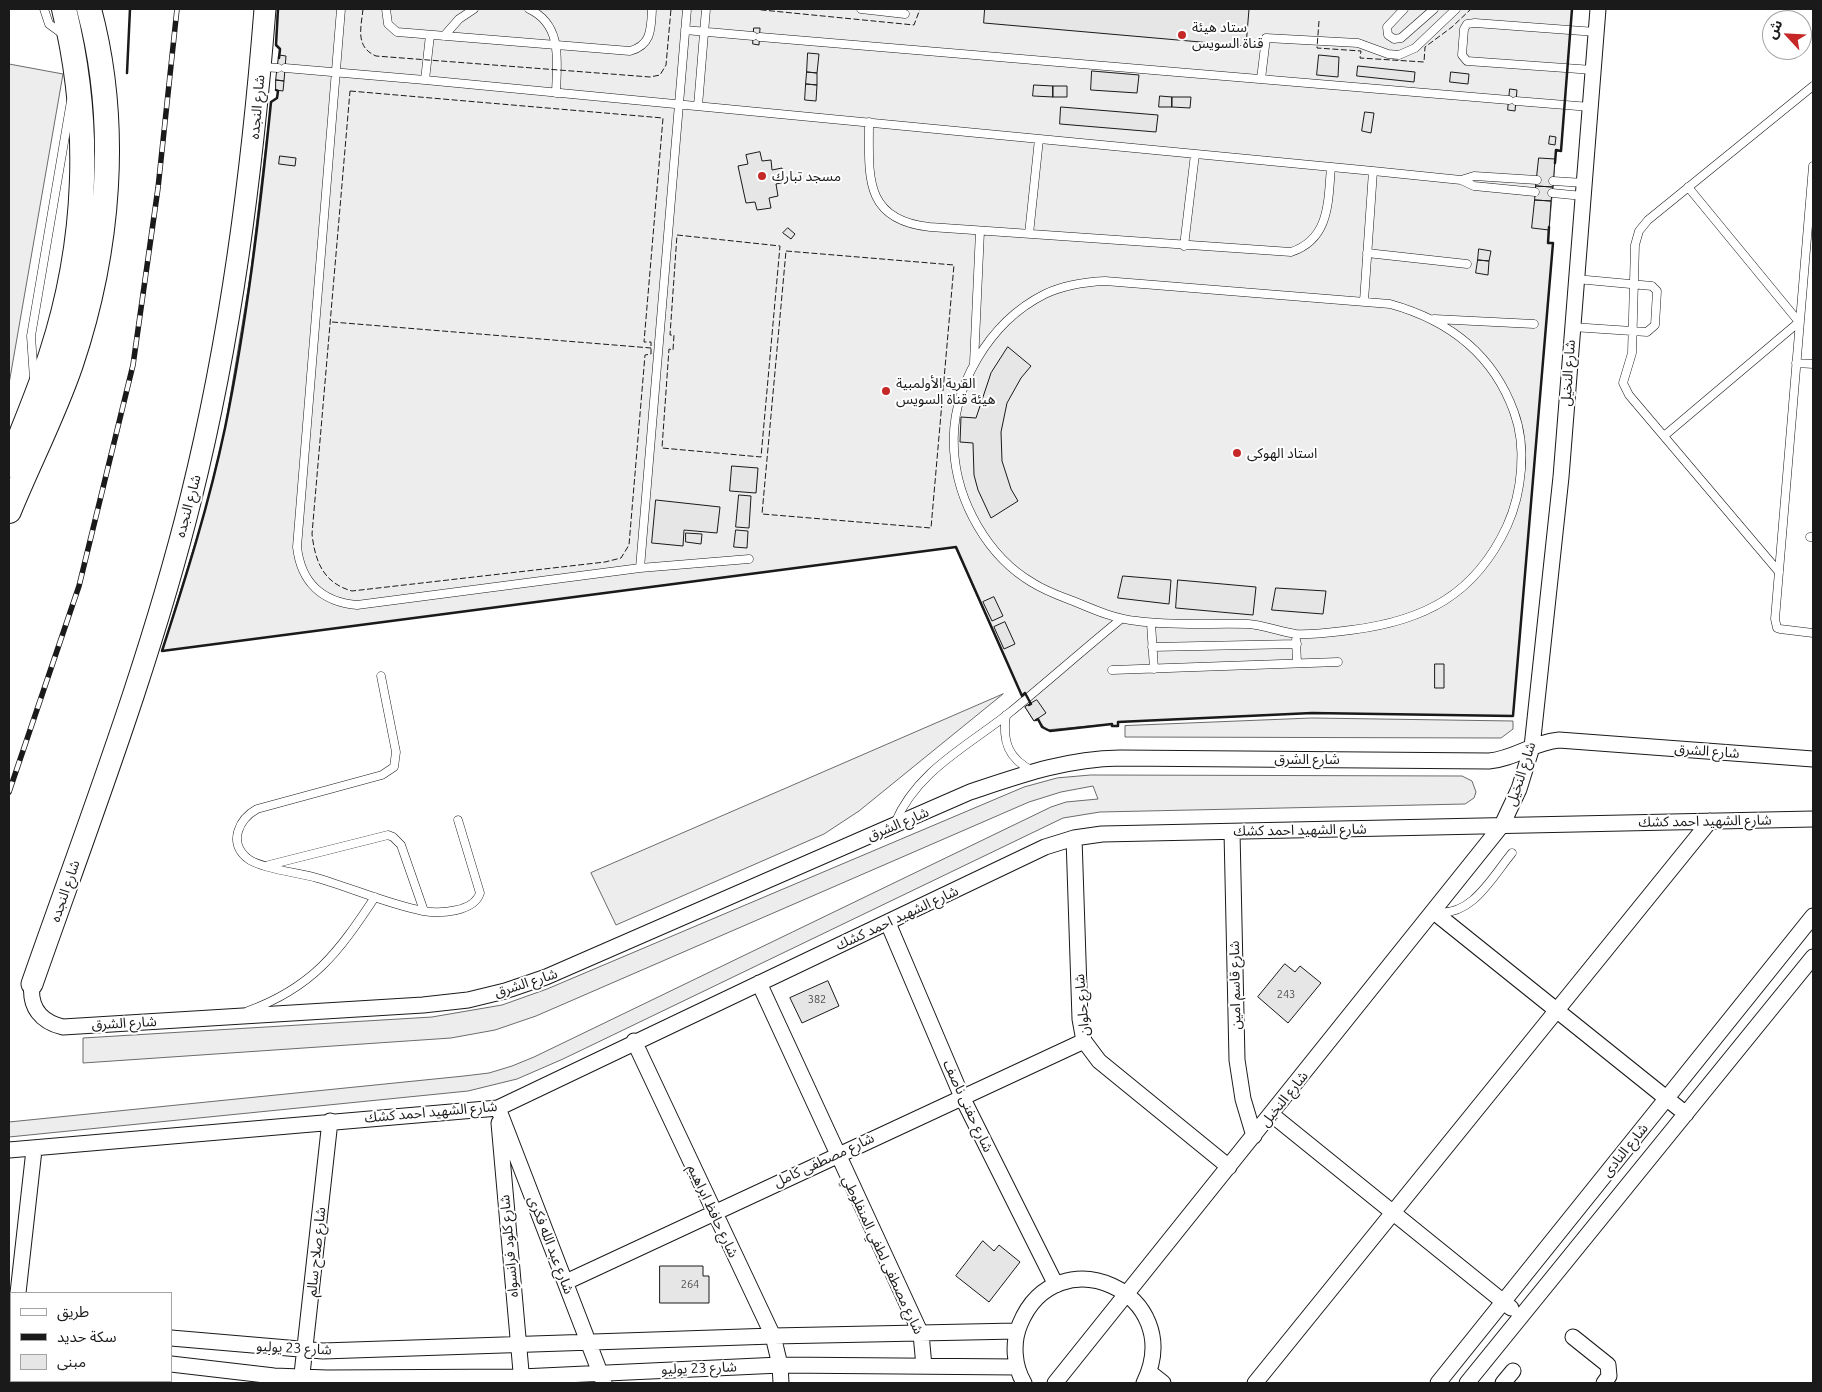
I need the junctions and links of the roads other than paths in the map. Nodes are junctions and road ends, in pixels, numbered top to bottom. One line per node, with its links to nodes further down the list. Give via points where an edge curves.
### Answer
1 (44, 9): 22 (lane, via 53,29)
2 (64, 9): 22 (main road)
3 (89, 9): 65 (main road, via 98,53 106,132 99,251 70,366)
4 (265, 9): 25 (street, شارع النجده)
5 (341, 9): 27 (lane)
6 (386, 9): 21 (lane, via 385,18 397,32)
7 (474, 9): 23 (lane, via 459,19)
8 (529, 9): 24 (lane, via 549,25)
9 (652, 9): 24 (lane, via 648,39 636,50)
10 (687, 9): 18 (lane)
11 (706, 9): 19 (lane)
12 (861, 9): 17 (lane)
13 (1404, 9): 14 (lane, via 1387,27 1388,35 1394,39 1402,38)
14 (1434, 9)
15 (1456, 9): 28 (lane, via 1414,48 1399,56 1358,43 1266,38)
16 (1598, 9): 20 (street, شارع النخيل)
17 (906, 14)
18 (685, 30): 19 (lane); 32 (lane)
19 (704, 32): 28 (lane); 33 (lane)
20 (1596, 32): 26 (street, شارع النخيل); 26 (lane, via 1467,24 1462,55 1467,61)
21 (430, 35): 23 (lane); 29 (lane)
22 (71, 36): 65 (main road, via 78,78 83,158 78,239 62,318)
23 (444, 36): 24 (lane)
24 (557, 45): 31 (lane)
25 (275, 68): 27 (lane); 101 (street, شارع النجده, via 253,152 242,240 210,414 190,500 131,699)
26 (1593, 70): 34 (street, شارع النخيل)
27 (336, 72): 29 (lane); 68 (lane, via 298,547 304,574 314,588 329,599 357,605)
28 (1262, 79): 34 (lane)
29 (426, 80): 31 (lane)
30 (1813, 86): 44 (lane)
31 (556, 92): 32 (lane)
32 (678, 104): 33 (lane); 68 (lane)
33 (698, 106): 35 (lane)
34 (1590, 107): 45 (street, شارع النخيل)
35 (869, 122): 36 (lane); 48 (lane, via 870,185 883,208 893,217 917,226)
36 (1039, 139): 37 (lane); 49 (lane)
37 (1195, 154): 39 (lane); 50 (lane)
38 (1813, 166): 57 (lane)
39 (1331, 167): 40 (lane); 50 (lane, via 1324,222 1315,238 1300,249 1282,253)
40 (1373, 171): 41 (lane); 51 (lane)
41 (1461, 180): 42 (lane, via 1474,176); 46 (lane, via 1474,186)
42 (1537, 180)
43 (1553, 181): 45 (lane)
44 (1688, 187): 54 (lane, via 1639,230); 57 (lane)
45 (1583, 190): 47 (lane); 53 (street, شارع النخيل)
46 (1536, 192)
47 (1552, 193)
48 (980, 231): 49 (lane); 63 (lane)
49 (1029, 234): 50 (lane)
50 (1184, 246)
51 (1367, 253): 52 (lane); 55 (lane)
52 (1467, 264)
53 (1576, 279): 54 (lane); 59 (street, شارع النخيل)
54 (1634, 283): 60 (lane); 60 (lane, via 1652,286 1657,292 1654,327 1647,332)
55 (1364, 301): 56 (lane, via 1398,306); 63 (lane, via 1125,282 1085,282 1047,293 1030,303 1000,329)
56 (1432, 318): 58 (lane); 73 (lane, via 1480,353 1508,397 1517,421 1520,472 1510,520 1487,562 1453,596 1432,609 1377,626)
57 (1799, 322): 61 (lane); 64 (lane)
58 (1534, 324)
59 (1572, 327): 60 (lane); 82 (street, شارع النخيل)
60 (1632, 331): 64 (lane, via 1631,358 1623,383 1629,395)
61 (1796, 363): 62 (lane); 69 (lane)
62 (1813, 364)
63 (974, 365): 70 (lane, via 964,385 954,428 957,472 971,513 993,548 1019,574 1051,592)
64 (1664, 436): 69 (lane)
65 (12, 476): 66 (main road)
66 (9, 511)
67 (750, 559): 68 (lane)
68 (640, 568)
69 (1779, 572): 72 (lane, via 1777,628)
70 (1121, 619): 71 (lane); 81 (lane)
71 (1151, 623): 73 (lane, via 1251,624); 75 (lane)
72 (1813, 633)
73 (1296, 634): 74 (lane)
74 (1296, 644): 75 (lane); 77 (lane)
75 (1152, 647): 78 (lane)
76 (1338, 662): 77 (lane)
77 (1297, 663): 78 (lane)
78 (1154, 669): 79 (lane)
79 (1112, 670)
80 (381, 676): 93 (lane, via 396,752 394,766 382,775 248,814 238,831 241,852 248,859)
81 (1006, 715): 84 (lane, via 1004,738 1008,749 1014,758); 88 (lane, via 920,782 900,810)
82 (1532, 747): 83 (street, شارع الشرق, via 1559,740); 84 (street, شارع الشرق, via 1507,758 1489,761 1112,758 1076,761); 89 (street, شارع النخيل, via 1519,789)
83 (1813, 759)
84 (1033, 771): 88 (street, شارع الشرق, via 970,792)
85 (1813, 819): 87 (street, شارع الشهيد احمد كشك)
86 (458, 820): 95 (lane, via 480,887 478,899 470,906)
87 (1710, 821): 89 (street, شارع الشهيد احمد كشك); 102 (street)
88 (895, 825): 103 (street, شارع الشرق, via 587,961 505,991 468,1000 422,1005)
89 (1502, 825): 90 (street, شارع الشهيد احمد كشك); 96 (street, شارع النخيل)
90 (1232, 832): 91 (street, شارع الشهيد احمد كشك, via 1102,834); 112 (street, شارع قاسم امين, via 1237,1060 1242,1099)
91 (1074, 838): 98 (street, شارع الشهيد احمد كشك, via 1045,847); 105 (street, شارع حلوان, via 1080,1019)
92 (1512, 854): 96 (lane, via 1468,906 1448,913)
93 (266, 866): 94 (lane, via 318,878); 95 (lane, via 388,835 401,845)
94 (375, 897): 95 (lane); 103 (lane, via 337,952 317,972 271,1003)
95 (424, 911)
96 (1434, 912): 102 (street); 109 (street, شارع النخيل)
97 (1813, 916): 107 (street, شارع النادى)
98 (888, 923): 100 (street, شارع الشهيد احمد كشك); 106 (street, شارع حفنى ناصف)
99 (1813, 957): 110 (street, شارع النادى)
100 (759, 983): 104 (street, شارع الشهيد احمد كشك); 115 (street, شارع مصطفى لطفي المنفلوطي)
101 (32, 984): 103 (street, شارع الشرق, via 32,999 37,1012 48,1022 63,1027)
102 (1557, 1010): 107 (street); 118 (street)
103 (232, 1017)
104 (634, 1041): 108 (street, شارع الشهيد احمد كشك); 117 (street, شارع حافظ ابراهيم)
105 (1084, 1041): 106 (street, شارع مصطفى كامل); 116 (street, شارع حلوان, via 1099,1061)
106 (962, 1098): 115 (street, شارع مصطفى كامل); 120 (street, شارع حفنى ناصف)
107 (1667, 1098): 110 (street); 123 (street, شارع النادى)
108 (498, 1108): 111 (street, شارع الشهيد احمد كشك); 119 (street, شارع عبد الله فكرى); 131 (street, شارع كلود فرانسواه)
109 (1271, 1114): 112 (street, شارع النخيل); 118 (street)
110 (1686, 1114): 124 (street, شارع النادى)
111 (330, 1121): 114 (street, شارع الشهيد احمد كشك); 132 (street, شارع صلاح سالم)
112 (1254, 1136): 116 (street, شارع النخيل)
113 (9, 1150): 114 (street, شارع الشهيد احمد كشك)
114 (34, 1150): 121 (street)
115 (836, 1155): 117 (street, شارع مصطفى كامل); 126 (street, شارع مصطفى لطفي المنفلوطي)
116 (1229, 1167): 122 (street, شارع النخيل)
117 (713, 1212): 119 (street, شارع مصطفى كامل); 127 (street, شارع حافظ ابراهيم)
118 (1393, 1212): 123 (street); 146 (street)
119 (566, 1282): 130 (street, شارع عبد الله فكرى)
120 (1056, 1285): 122 (street, via 1093,1279 1111,1284); 125 (street, via 1034,1301)
121 (18, 1292)
122 (1127, 1294): 139 (street, via 1148,1321 1152,1338 1153,1355); 144 (street, شارع النخيل)
123 (1504, 1302): 124 (street); 147 (street, شارع النادى)
124 (1520, 1315): 148 (street, شارع النادى)
125 (1017, 1331): 126 (street, شارع 23 يوليو); 136 (street)
126 (921, 1334): 127 (street, شارع 23 يوليو); 135 (street, شارع مصطفى لطفي المنفلوطي)
127 (773, 1336): 130 (street, شارع 23 يوليو); 134 (street, شارع حافظ ابراهيم)
128 (1573, 1337): 150 (street, via 1608,1365 1609,1376)
129 (172, 1338): 132 (street, شارع 23 يوليو)
130 (589, 1343): 131 (street, شارع 23 يوليو); 138 (street, شارع عبد الله فكرى)
131 (517, 1345): 132 (street, شارع 23 يوليو); 141 (street, شارع كلود فرانسواه)
132 (304, 1351): 140 (street, شارع صلاح سالم)
133 (172, 1364): 140 (street, شارع 23 يوليو)
134 (780, 1365): 135 (street, شارع 23 يوليو); 138 (street, شارع 23 يوليو); 142 (street, شارع حافظ ابراهيم)
135 (924, 1366): 136 (street, شارع 23 يوليو)
136 (1017, 1367): 143 (street)
137 (1513, 1371): 149 (street)
138 (602, 1378): 141 (street, شارع 23 يوليو)
139 (1146, 1378): 145 (street)
140 (301, 1380): 141 (street, شارع 23 يوليو)
141 (522, 1380)
142 (781, 1383)
143 (1024, 1383)
144 (1055, 1383)
145 (1163, 1383)
146 (1255, 1383)
147 (1438, 1383)
148 (1467, 1383)
149 (1503, 1383)
150 (1604, 1383)

